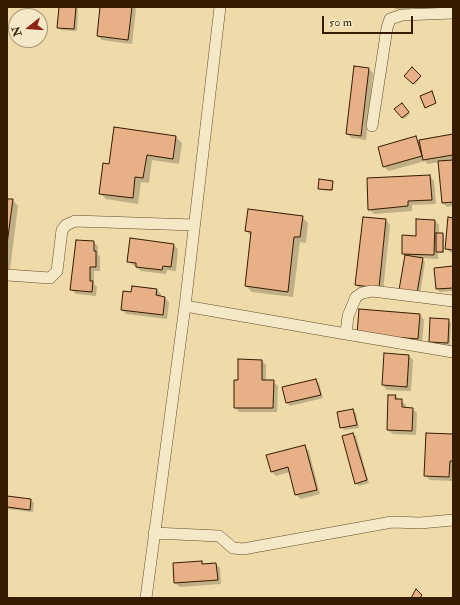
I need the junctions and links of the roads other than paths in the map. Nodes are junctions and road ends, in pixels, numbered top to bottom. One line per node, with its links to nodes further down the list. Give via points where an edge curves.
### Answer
1 (220, 7): 4 (street)
2 (453, 13): 3 (street, via 402,15 390,19)
3 (372, 126)
4 (194, 226): 5 (street, via 75,221 62,230 57,272 50,278); 7 (street)
5 (7, 275)
6 (453, 301): 8 (street, via 372,291 362,293 356,297 348,316)
7 (185, 306): 8 (street); 11 (street)
8 (346, 334): 9 (street)
9 (453, 352)
10 (453, 520): 11 (street, via 392,522 243,550 233,548 219,536)
11 (154, 533): 12 (street)
12 (146, 598)

